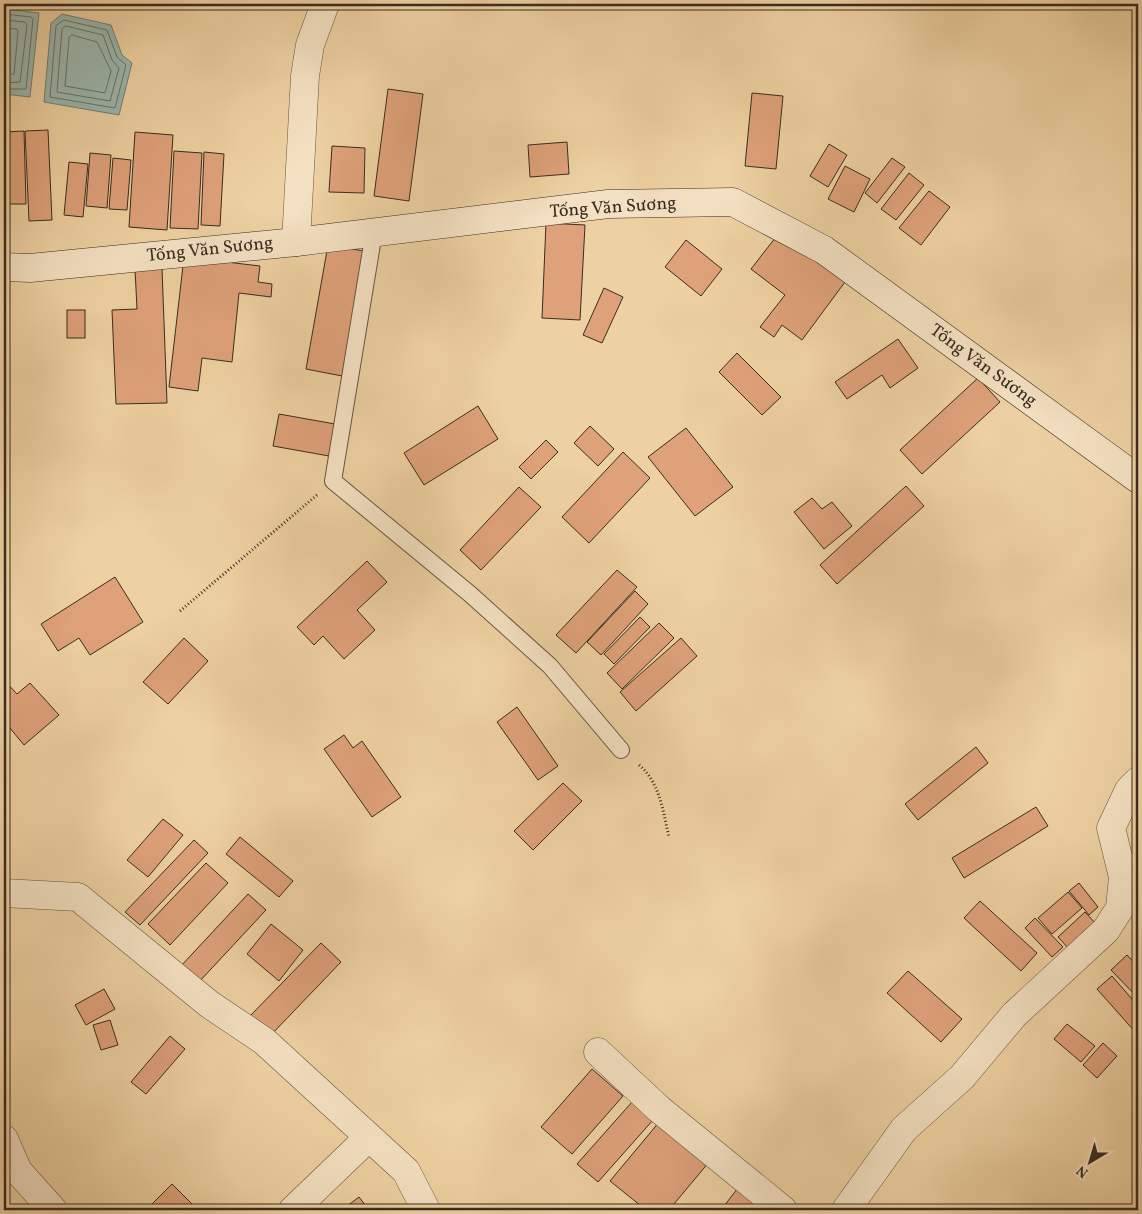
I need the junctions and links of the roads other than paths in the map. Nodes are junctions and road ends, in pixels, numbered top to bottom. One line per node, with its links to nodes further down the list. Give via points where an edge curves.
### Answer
1 (325, 4): 3 (street, via 310,44 304,76)
2 (374, 232): 3 (street, Tống Văn Sương); 5 (street, Tống Văn Sương, via 608,204 733,202 824,250); 6 (lane, via 333,482 470,594 550,666)
3 (296, 242): 4 (street, Tống Văn Sương, via 30,268)
4 (4, 267)
5 (1138, 479)
6 (621, 750)
7 (1138, 781): 16 (street, via 1129,790 1111,828 1124,877 1120,908 1106,930 1014,1015 962,1077 904,1129)
8 (4, 893): 10 (street, via 78,897 202,998 264,1041)
9 (598, 1052): 15 (street, via 659,1109)
10 (368, 1138): 13 (street); 14 (street, via 406,1171)
11 (4, 1140): 12 (street, via 18,1171)
12 (54, 1210)
13 (294, 1210)
14 (426, 1210)
15 (783, 1210)
16 (846, 1210)

